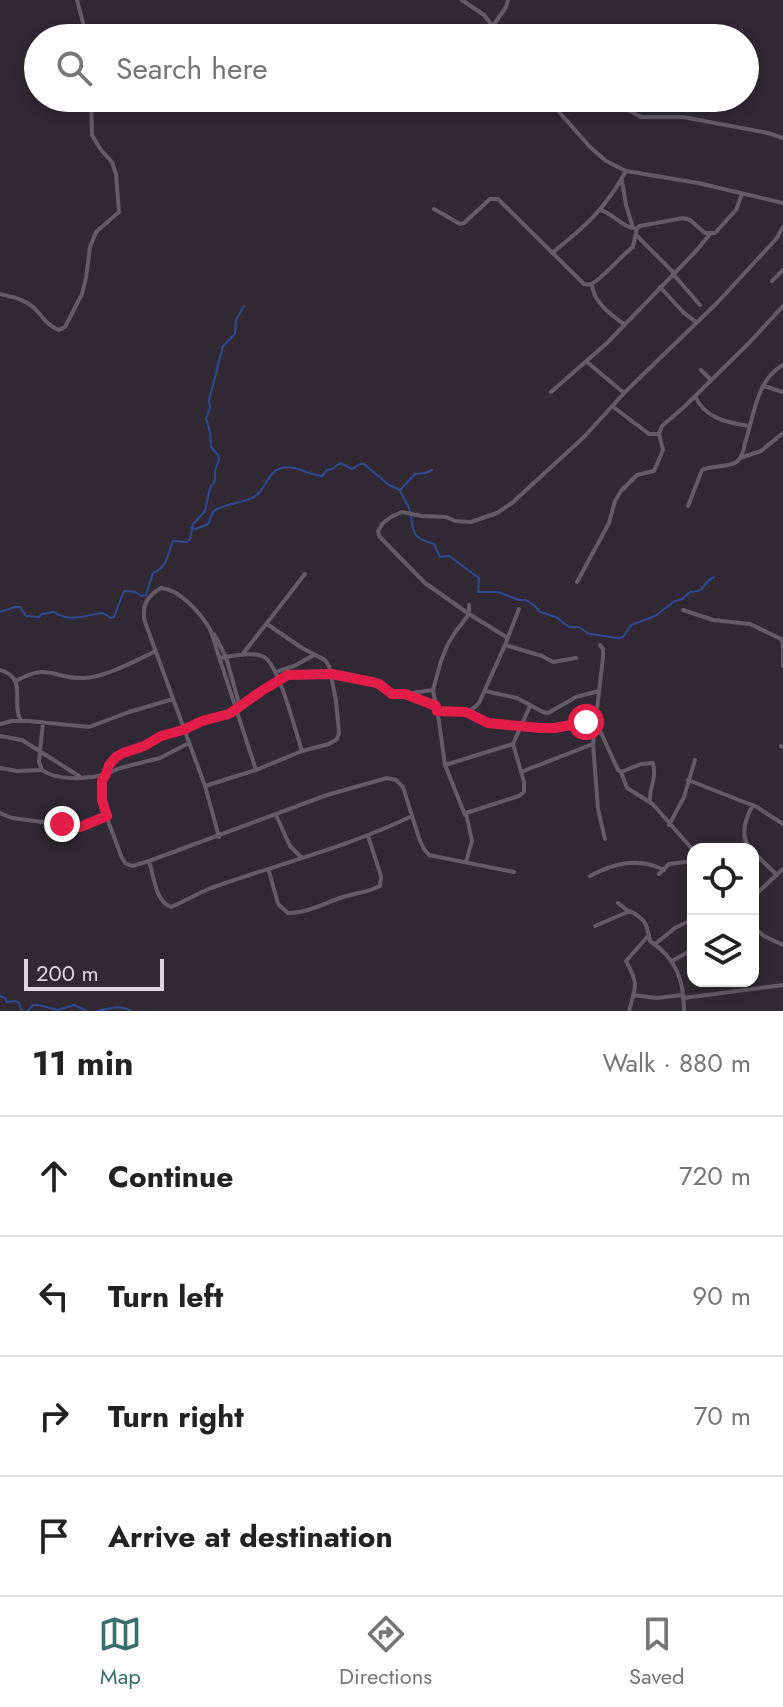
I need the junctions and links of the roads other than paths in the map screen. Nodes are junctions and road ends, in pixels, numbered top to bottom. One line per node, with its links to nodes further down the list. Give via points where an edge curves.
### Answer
1 (77, 0): 4 (street)
2 (462, 0): 5 (street)
3 (508, 0): 6 (street)
4 (83, 24)
5 (491, 24)
6 (494, 24)
7 (91, 112): 27 (street, via 92,135 116,174 119,212 96,232 82,294 59,330 25,301)
8 (562, 112): 11 (street, via 589,146)
9 (632, 112): 10 (street)
10 (783, 138)
11 (626, 171): 12 (street); 13 (street)
12 (621, 179): 16 (street); 18 (street)
13 (742, 194): 14 (street); 19 (street, via 733,214)
14 (783, 203)
15 (434, 209): 21 (street, via 460,224 496,198)
16 (600, 210): 18 (street); 21 (street)
17 (783, 227): 30 (street)
18 (635, 228): 19 (street, via 683,218); 20 (street)
19 (710, 234): 23 (street)
20 (636, 235): 23 (street); 25 (street, via 633,247)
21 (552, 253): 25 (street, via 584,284)
22 (783, 270): 24 (street)
23 (674, 274): 26 (street); 28 (street)
24 (772, 281)
25 (592, 284): 31 (street, via 601,304)
26 (660, 287): 30 (street); 31 (street)
27 (0, 294)
28 (700, 305)
29 (783, 306): 35 (street)
30 (696, 322): 39 (street)
31 (624, 324): 32 (street)
32 (587, 362): 37 (street); 39 (street)
33 (783, 365): 36 (street)
34 (701, 370): 35 (street)
35 (711, 380): 40 (street)
36 (764, 386): 38 (street); 42 (street)
37 (551, 392)
38 (783, 392)
39 (624, 393): 41 (street)
40 (695, 396): 42 (street, via 713,417); 44 (street)
41 (612, 406): 44 (street, via 649,434); 52 (street, via 497,513 471,522 402,512 380,527 379,536 411,570)
42 (750, 427): 45 (street)
43 (783, 433): 45 (street, via 761,451)
44 (659, 434): 48 (street, via 663,450 657,466 637,475 621,491)
45 (740, 458): 46 (street, via 702,470)
46 (688, 506)
47 (305, 574): 53 (street)
48 (577, 582)
49 (469, 605): 52 (street)
50 (519, 609): 54 (street)
51 (683, 610): 55 (street, via 750,624)
52 (469, 614): 54 (street); 70 (street, via 448,644)
53 (267, 624): 60 (street); 61 (street)
54 (508, 638): 56 (street)
55 (782, 640): 58 (street)
56 (505, 645): 63 (street, via 553,662); 71 (street)
57 (600, 645): 72 (street)
58 (783, 649): 64 (street)
59 (155, 652): 62 (street, via 143,607 161,588 204,620); 69 (street, via 85,678 49,671); 74 (street)
60 (315, 654): 66 (street); 67 (street)
61 (242, 655): 62 (street); 66 (street, via 266,658)
62 (223, 658): 76 (street)
63 (576, 658)
64 (783, 666)
65 (0, 669): 69 (street)
66 (276, 672): 68 (street)
67 (332, 674): 68 (street, via 298,673); 73 (street); 89 (street, via 340,723 337,739)
68 (279, 679): 76 (street); 89 (street)
69 (16, 681): 79 (street)
70 (433, 690): 73 (street); 77 (street)
71 (485, 691): 75 (street); 78 (street)
72 (599, 691): 75 (street, via 548,713); 81 (street)
73 (405, 694): 77 (street)
74 (173, 699): 80 (street, via 89,727); 84 (street)
75 (530, 706): 83 (street)
76 (238, 708): 84 (street); 95 (street)
77 (436, 708): 78 (street); 92 (street)
78 (466, 712): 83 (street, via 488,723)
79 (21, 721): 80 (street); 82 (street)
80 (43, 722): 90 (street)
81 (596, 722): 83 (street); 88 (street); 97 (street)
82 (0, 724)
83 (522, 726): 87 (street)
84 (183, 730): 86 (street); 98 (street, via 116,757)
85 (0, 736): 90 (street, via 18,738)
86 (189, 743): 98 (street, via 160,758); 101 (street)
87 (513, 744): 92 (street); 96 (street)
88 (593, 744): 96 (street); 113 (street)
89 (302, 751): 95 (street)
90 (40, 753): 94 (street); 99 (street)
91 (695, 760): 100 (street)
92 (445, 765): 106 (street)
93 (0, 770): 94 (street)
94 (42, 770): 99 (street, via 52,776)
95 (256, 770): 101 (street)
96 (521, 772): 106 (street, via 524,792 519,796)
97 (621, 772): 102 (street, via 627,788); 102 (street, via 653,763)
98 (105, 774): 99 (street); 107 (street, via 101,788)
99 (81, 777)
100 (688, 780): 103 (street); 110 (street)
101 (205, 786): 112 (street)
102 (651, 803): 110 (street)
103 (753, 805): 109 (street); 114 (street, via 743,835)
104 (0, 813): 107 (street, via 80,827)
105 (276, 815): 108 (street, via 387,778 403,787); 112 (street); 117 (street, via 290,846)
106 (465, 815): 119 (street, via 472,841)
107 (107, 816): 118 (street, via 125,863)
108 (412, 816): 111 (street); 119 (street, via 429,855)
109 (783, 824)
110 (669, 825): 115 (street)
111 (368, 835): 117 (street); 122 (street, via 381,876 376,889 288,913 278,904)
112 (219, 837): 118 (street)
113 (605, 839)
114 (746, 843)
115 (687, 844)
116 (759, 857): 124 (street)
117 (302, 858): 122 (street)
118 (149, 861): 122 (street, via 160,899 171,907)
119 (466, 862): 123 (street)
120 (687, 862): 125 (street, via 661,872 647,864 614,864)
121 (783, 869): 124 (street)
122 (269, 871)
123 (514, 872)
124 (777, 875): 126 (street)
125 (590, 876)
126 (759, 892)
127 (618, 903): 128 (street)
128 (629, 912): 130 (street); 132 (street, via 646,923)
129 (687, 922): 134 (street)
130 (595, 926)
131 (759, 931): 133 (street)
132 (649, 935): 134 (street); 138 (street, via 626,961 636,979)
133 (781, 943)
134 (655, 944): 136 (street)
135 (687, 952): 136 (street)
136 (672, 961): 139 (street)
137 (783, 985): 139 (street)
138 (633, 995): 139 (street); 140 (street)
139 (683, 996): 141 (street)
140 (629, 1011)
141 (684, 1011)

